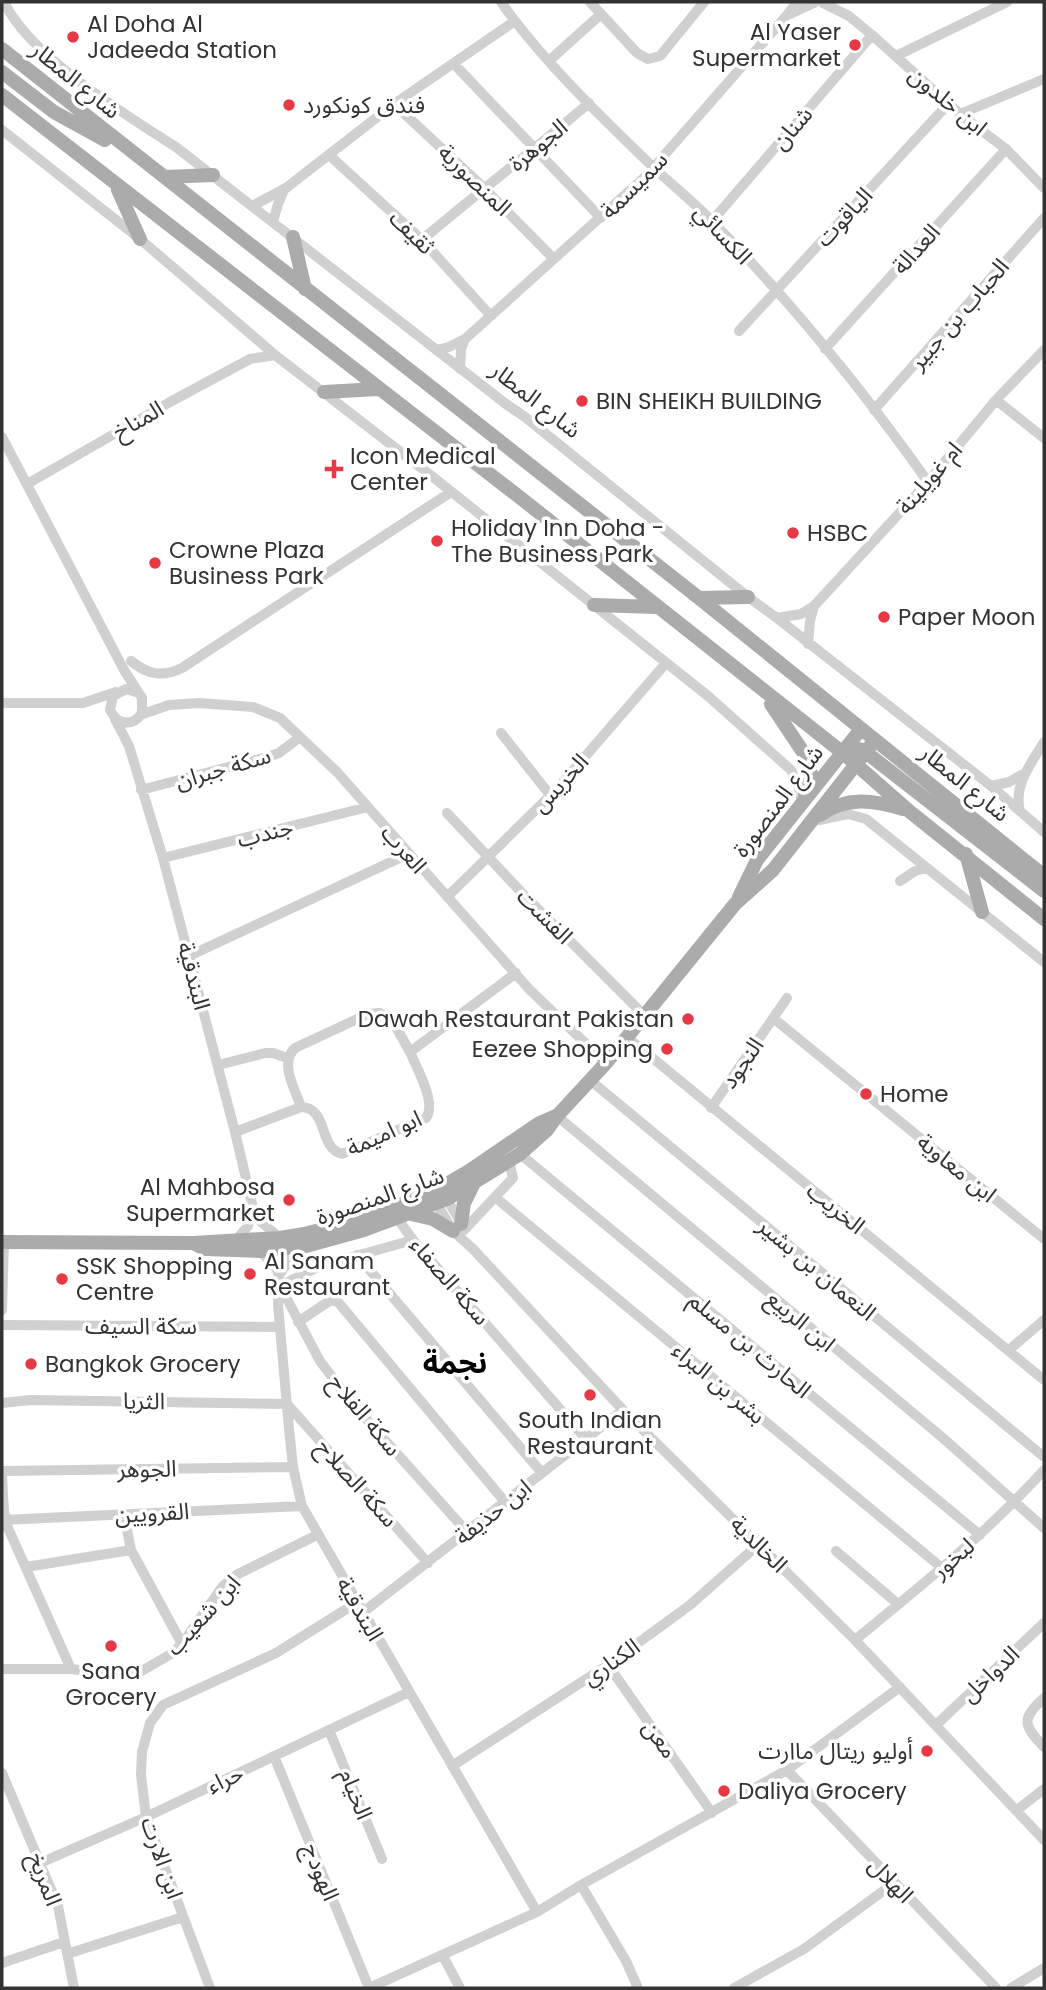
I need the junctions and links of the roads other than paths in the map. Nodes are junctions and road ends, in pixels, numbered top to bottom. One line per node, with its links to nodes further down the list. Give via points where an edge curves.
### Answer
1 (4, 2): 31 (street, شارع المطار, via 18,26 73,77)
2 (502, 2): 12 (street, الكسائي)
3 (590, 2): 9 (street)
4 (704, 2): 9 (street, via 654,59 642,57)
5 (797, 2): 10 (street, سميسمة)
6 (819, 2): 10 (street, سميسمة); 11 (street, ابن خلدون)
7 (840, 2): 11 (street, ابن خلدون)
8 (1007, 2): 15 (street)
9 (601, 14): 16 (street)
10 (787, 15): 30 (street, سميسمة)
11 (849, 16): 13 (street, ابن خلدون)
12 (515, 21): 16 (street, الكسائي); 17 (street)
13 (872, 35): 15 (street, ابن خلدون); 40 (street, شنان)
14 (2, 49): 28 (main road, شارع المطار)
15 (896, 56): 22 (street, ابن خلدون)
16 (550, 60): 21 (street, الكسائي)
17 (454, 64): 23 (street); 26 (street)
18 (2, 72): 28 (main road, via 71,123)
19 (1044, 79): 24 (street)
20 (2, 95): 33 (main road)
21 (589, 103): 26 (street, الجوهرة); 30 (street, الكسائي)
22 (949, 103): 24 (street, ابن خلدون); 47 (street, الياقوت)
23 (394, 104): 29 (street); 34 (street, المنصورية)
24 (960, 114): 27 (street, ابن خلدون)
25 (2, 130): 43 (street)
26 (534, 149): 34 (street, الجوهرة); 38 (street)
27 (1006, 149): 36 (street, ابن خلدون); 52 (street, العدالة)
28 (129, 151): 32 (main road, شارع المطار)
29 (329, 155): 35 (street); 44 (street, ثقيف)
30 (654, 167): 38 (street, سميسمة); 40 (street, الكسائي)
31 (214, 175): 32 (main road); 37 (street, شارع المطار)
32 (165, 177): 46 (main road, شارع المطار)
33 (116, 185): 43 (main road); 58 (main road)
34 (484, 187): 44 (street, الجوهرة); 45 (street, المنصورية)
35 (286, 188): 37 (street); 41 (street)
36 (1044, 188)
37 (252, 206): 41 (street, شارع المطار)
38 (601, 218): 45 (street, سميسمة)
39 (1044, 218): 61 (street, الحباب بن جبير)
40 (712, 221): 47 (street, الكسائي)
41 (273, 222): 42 (street, شارع المطار)
42 (293, 237): 46 (main road); 53 (street, شارع المطار)
43 (141, 239): 50 (street)
44 (422, 240): 48 (street, ثقيف)
45 (554, 259): 48 (street, سميسمة)
46 (305, 289): 69 (main road, شارع المطار)
47 (776, 292): 49 (street, الياقوت); 52 (street, الكسائي)
48 (490, 315): 51 (street, سميسمة)
49 (739, 331)
50 (254, 337): 55 (street); 56 (street)
51 (465, 339): 53 (street, سميسمة); 57 (street)
52 (825, 349): 61 (street, الكسائي)
53 (436, 350): 57 (street, شارع المطار)
54 (1044, 350): 60 (street, ام غويلينة)
55 (275, 355): 56 (street, المناخ); 59 (street)
56 (250, 359): 66 (street, المناخ)
57 (460, 369): 68 (street, شارع المطار)
58 (378, 389): 59 (main road); 72 (main road)
59 (324, 392): 67 (street)
60 (996, 400): 63 (street); 65 (street, ام غويلينة)
61 (874, 410): 65 (street, الكسائي)
62 (2, 437): 64 (street)
63 (1044, 438)
64 (7, 458): 66 (street)
65 (928, 482): 71 (street, ام غويلينة)
66 (27, 484): 76 (street)
67 (451, 492): 70 (street); 76 (street, via 181,668 166,674)
68 (748, 597): 69 (main road); 73 (street, شارع المطار)
69 (699, 598): 85 (main road, شارع المطار)
70 (594, 605): 72 (main road); 75 (street)
71 (814, 606): 73 (street, ام غويلينة); 74 (street)
72 (656, 607): 77 (main road)
73 (778, 618): 74 (street, شارع المطار)
74 (808, 644): 94 (street, شارع المطار)
75 (666, 663): 96 (street, الخريس); 97 (street, via 791,770)
76 (127, 665): 78 (street); 79 (street)
77 (755, 685): 91 (main road); 97 (main road, via 807,758 811,779)
78 (119, 691): 79 (street); 80 (street); 83 (street, via 110,700)
79 (139, 695): 82 (street, العرب); 84 (street, via 143,707)
80 (83, 702): 81 (street); 83 (street)
81 (2, 703)
82 (169, 705): 84 (street, العرب); 87 (street, العرب, via 253,707 280,718)
83 (112, 714): 84 (street, via 125,723); 89 (street, البندقية)
84 (138, 718): 89 (street, البندقية)
85 (861, 729): 90 (main road, شارع المطار); 91 (main road, شارع المنصورة)
86 (501, 733): 96 (street)
87 (300, 737): 95 (street, سكة جبران, via 267,757); 98 (street, العرب)
88 (1044, 742): 93 (street)
89 (129, 746): 95 (street, البندقية)
90 (871, 746): 91 (main road); 92 (main road, شارع المنصورة); 109 (main road, شارع المطار); 111 (main road)
91 (843, 753): 92 (main road); 97 (main road, شارع المنصورة)
92 (855, 764): 99 (main road); 102 (main road, شارع المنصورة)
93 (1027, 771): 94 (street); 100 (street, via 1019,786)
94 (991, 786): 100 (street, شارع المطار)
95 (141, 790): 107 (street, البندقية)
96 (550, 795): 106 (street, الخريس)
97 (802, 801): 113 (main road, شارع المنصورة, via 757,860)
98 (368, 807): 104 (street, العرب); 107 (street, جندب)
99 (909, 811): 102 (main road, via 858,800 835,806); 105 (main road)
100 (1020, 811): 103 (street, شارع المطار)
101 (447, 813): 106 (street, الفشت)
102 (810, 822): 108 (street, via 840,814 866,819); 113 (main road, شارع المنصورة, via 774,870)
103 (1044, 832)
104 (408, 855): 112 (street, العرب); 116 (street)
105 (966, 855): 114 (main road); 115 (main road)
106 (489, 857): 112 (street, الخريس); 120 (street, الفشت)
107 (163, 858): 116 (street, البندقية)
108 (927, 868): 110 (street); 114 (street)
109 (1044, 876)
110 (900, 881)
111 (1044, 891)
112 (447, 897): 118 (street, العرب)
113 (735, 909): 120 (main road, شارع المنصورة)
114 (982, 912): 117 (street)
115 (1044, 919)
116 (188, 956): 126 (street, البندقية)
117 (1044, 962)
118 (516, 973): 123 (street); 125 (street, العرب)
119 (787, 998): 121 (street, النجود)
120 (645, 1016): 122 (main road, شارع المنصورة)
121 (773, 1018): 129 (street, النجود); 140 (street, ابن معاوية)
122 (627, 1037): 125 (main road, شارع المنصورة); 129 (street, الخريب)
123 (410, 1052): 124 (street, ابو اميمة, via 392,1020 374,1012 295,1048); 128 (street, ابو اميمة, via 430,1102 430,1114 420,1122 337,1153 313,1110)
124 (287, 1058): 126 (street, via 265,1053); 128 (street, ابو اميمة)
125 (606, 1063): 127 (main road, شارع المنصورة)
126 (218, 1065): 131 (street, البندقية)
127 (590, 1080): 130 (main road, شارع المنصورة); 160 (street, النعمان بن بشير)
128 (301, 1107): 131 (street)
129 (711, 1108): 154 (street, الخريب)
130 (557, 1116): 132 (main road, شارع المنصورة); 134 (main road, شارع المنصورة, via 538,1124); 165 (street, ابن الربيع)
131 (235, 1132): 136 (street, البندقية)
132 (514, 1158): 133 (main road, شارع المنصورة); 135 (street, via 513,1178); 173 (street, الحارث بن مسلم)
133 (473, 1185): 134 (main road, شارع المنصورة); 138 (main road)
134 (439, 1196): 137 (main road, شارع المنصورة); 138 (street, الخالدية); 139 (main road, شارع المنصورة)
135 (496, 1198): 138 (street); 179 (street, بشر بن البراء)
136 (253, 1208): 139 (street, البندقية); 141 (street, via 248,1226)
137 (404, 1216): 138 (main road); 142 (street, سكة الصفاء); 145 (main road, شارع المنصورة)
138 (459, 1228): 158 (street, الخالدية, via 473,1249)
139 (280, 1238): 141 (main road, شارع المنصورة)
140 (1044, 1239)
141 (236, 1240): 144 (main road, شارع المنصورة)
142 (413, 1240): 147 (street, شارع المنصورة); 159 (street, سكة الصفاء)
143 (3, 1242): 144 (main road, شارع المنصورة); 149 (street)
144 (193, 1243): 146 (main road, شارع المنصورة, via 205,1249)
145 (306, 1245): 146 (main road, شارع المنصورة); 148 (street, via 294,1254)
146 (260, 1251): 148 (street, via 275,1266)
147 (357, 1255): 148 (street, شارع المنصورة); 163 (street)
148 (279, 1281): 151 (street, سكة الفلاح); 153 (street, البندقية)
149 (2, 1310)
150 (1044, 1320): 154 (street)
151 (298, 1322): 166 (street, via 335,1300); 171 (street, سكة الفلاح, via 351,1402)
152 (2, 1325): 153 (street, سكة السيف)
153 (280, 1327): 157 (street, البندقية)
154 (1009, 1350): 155 (street, الخريب)
155 (1044, 1380)
156 (2, 1403): 157 (street, الثريا)
157 (287, 1404): 161 (street, البندقية); 177 (street, سكة الصلاح)
158 (623, 1410): 159 (street, ابن حذيفة); 174 (street, الخالدية)
159 (586, 1439): 163 (street, ابن حذيفة)
160 (1044, 1457)
161 (293, 1467): 164 (street, الجوهر); 167 (street, البندقية)
162 (1044, 1470): 165 (street, لبخور)
163 (542, 1473): 166 (street, ابن حذيفة)
164 (2, 1474): 169 (street)
165 (1016, 1501): 170 (street, ابن الربيع); 173 (street, لبخور)
166 (505, 1502): 171 (street, ابن حذيفة)
167 (303, 1506): 168 (street, القرويين); 172 (street, البندقية)
168 (124, 1515): 169 (street, القرويين); 175 (street)
169 (4, 1519): 178 (street)
170 (1044, 1528)
171 (467, 1532): 177 (street, ابن حذيفة)
172 (317, 1535): 180 (street, البندقية); 185 (street, ابن شعيب, via 238,1573 223,1586)
173 (980, 1535): 179 (street, لبخور)
174 (759, 1544): 184 (street, الخالدية); 186 (street, الكناري, via 690,1605)
175 (131, 1550): 178 (street); 185 (street)
176 (836, 1551): 181 (street)
177 (428, 1563): 182 (street, ابن حذيفة)
178 (26, 1567): 188 (street)
179 (942, 1569): 181 (street, لبخور)
180 (356, 1603): 182 (street, البندقية); 202 (street, ابن الارت, via 276,1653 163,1705 150,1723 142,1752)
181 (898, 1604): 184 (street, لبخور)
182 (362, 1613): 190 (street, البندقية)
183 (1044, 1623): 192 (street, الدواخل)
184 (855, 1640): 189 (street, الخالدية)
185 (182, 1644): 188 (street, ابن شعيب, via 130,1675)
186 (608, 1665): 196 (street, الكناري); 201 (street, معن)
187 (2, 1669): 188 (street, ابن شعيب)
188 (71, 1669)
189 (900, 1688): 192 (street, الخالدية); 197 (street)
190 (409, 1692): 193 (street, حراء); 196 (street, البندقية)
191 (1044, 1698): 194 (street, via 1027,1721)
192 (936, 1725): 200 (street, الخالدية)
193 (329, 1730): 195 (street, حراء); 204 (street, الخيام)
194 (1044, 1747)
195 (274, 1756): 202 (street, حراء); 217 (street, الهودج)
196 (452, 1766): 208 (street, البندقية)
197 (788, 1770): 201 (street); 206 (street, الهلال)
198 (2, 1773): 205 (street, المريخ)
199 (1044, 1788): 200 (street)
200 (1017, 1811): 203 (street, الخالدية)
201 (712, 1813): 207 (street)
202 (146, 1817): 205 (street, حراء); 209 (street, ابن الارت)
203 (1044, 1840)
204 (382, 1858)
205 (40, 1863): 210 (street, المريخ, via 58,1906)
206 (894, 1883): 220 (street, via 804,1949); 221 (street, الهلال)
207 (581, 1885): 208 (street); 219 (street)
208 (537, 1913): 212 (street)
209 (183, 1917): 211 (street); 216 (street, ابن الارت)
210 (64, 1942): 211 (street, المريخ); 213 (street)
211 (67, 1954): 215 (street, المريخ)
212 (443, 1956): 217 (street); 218 (street)
213 (2, 1963)
214 (1044, 1968): 222 (street)
215 (74, 1988)
216 (210, 1988)
217 (369, 1988)
218 (460, 1988)
219 (638, 1988)
220 (734, 1988)
221 (996, 1988)
222 (1011, 1988)

